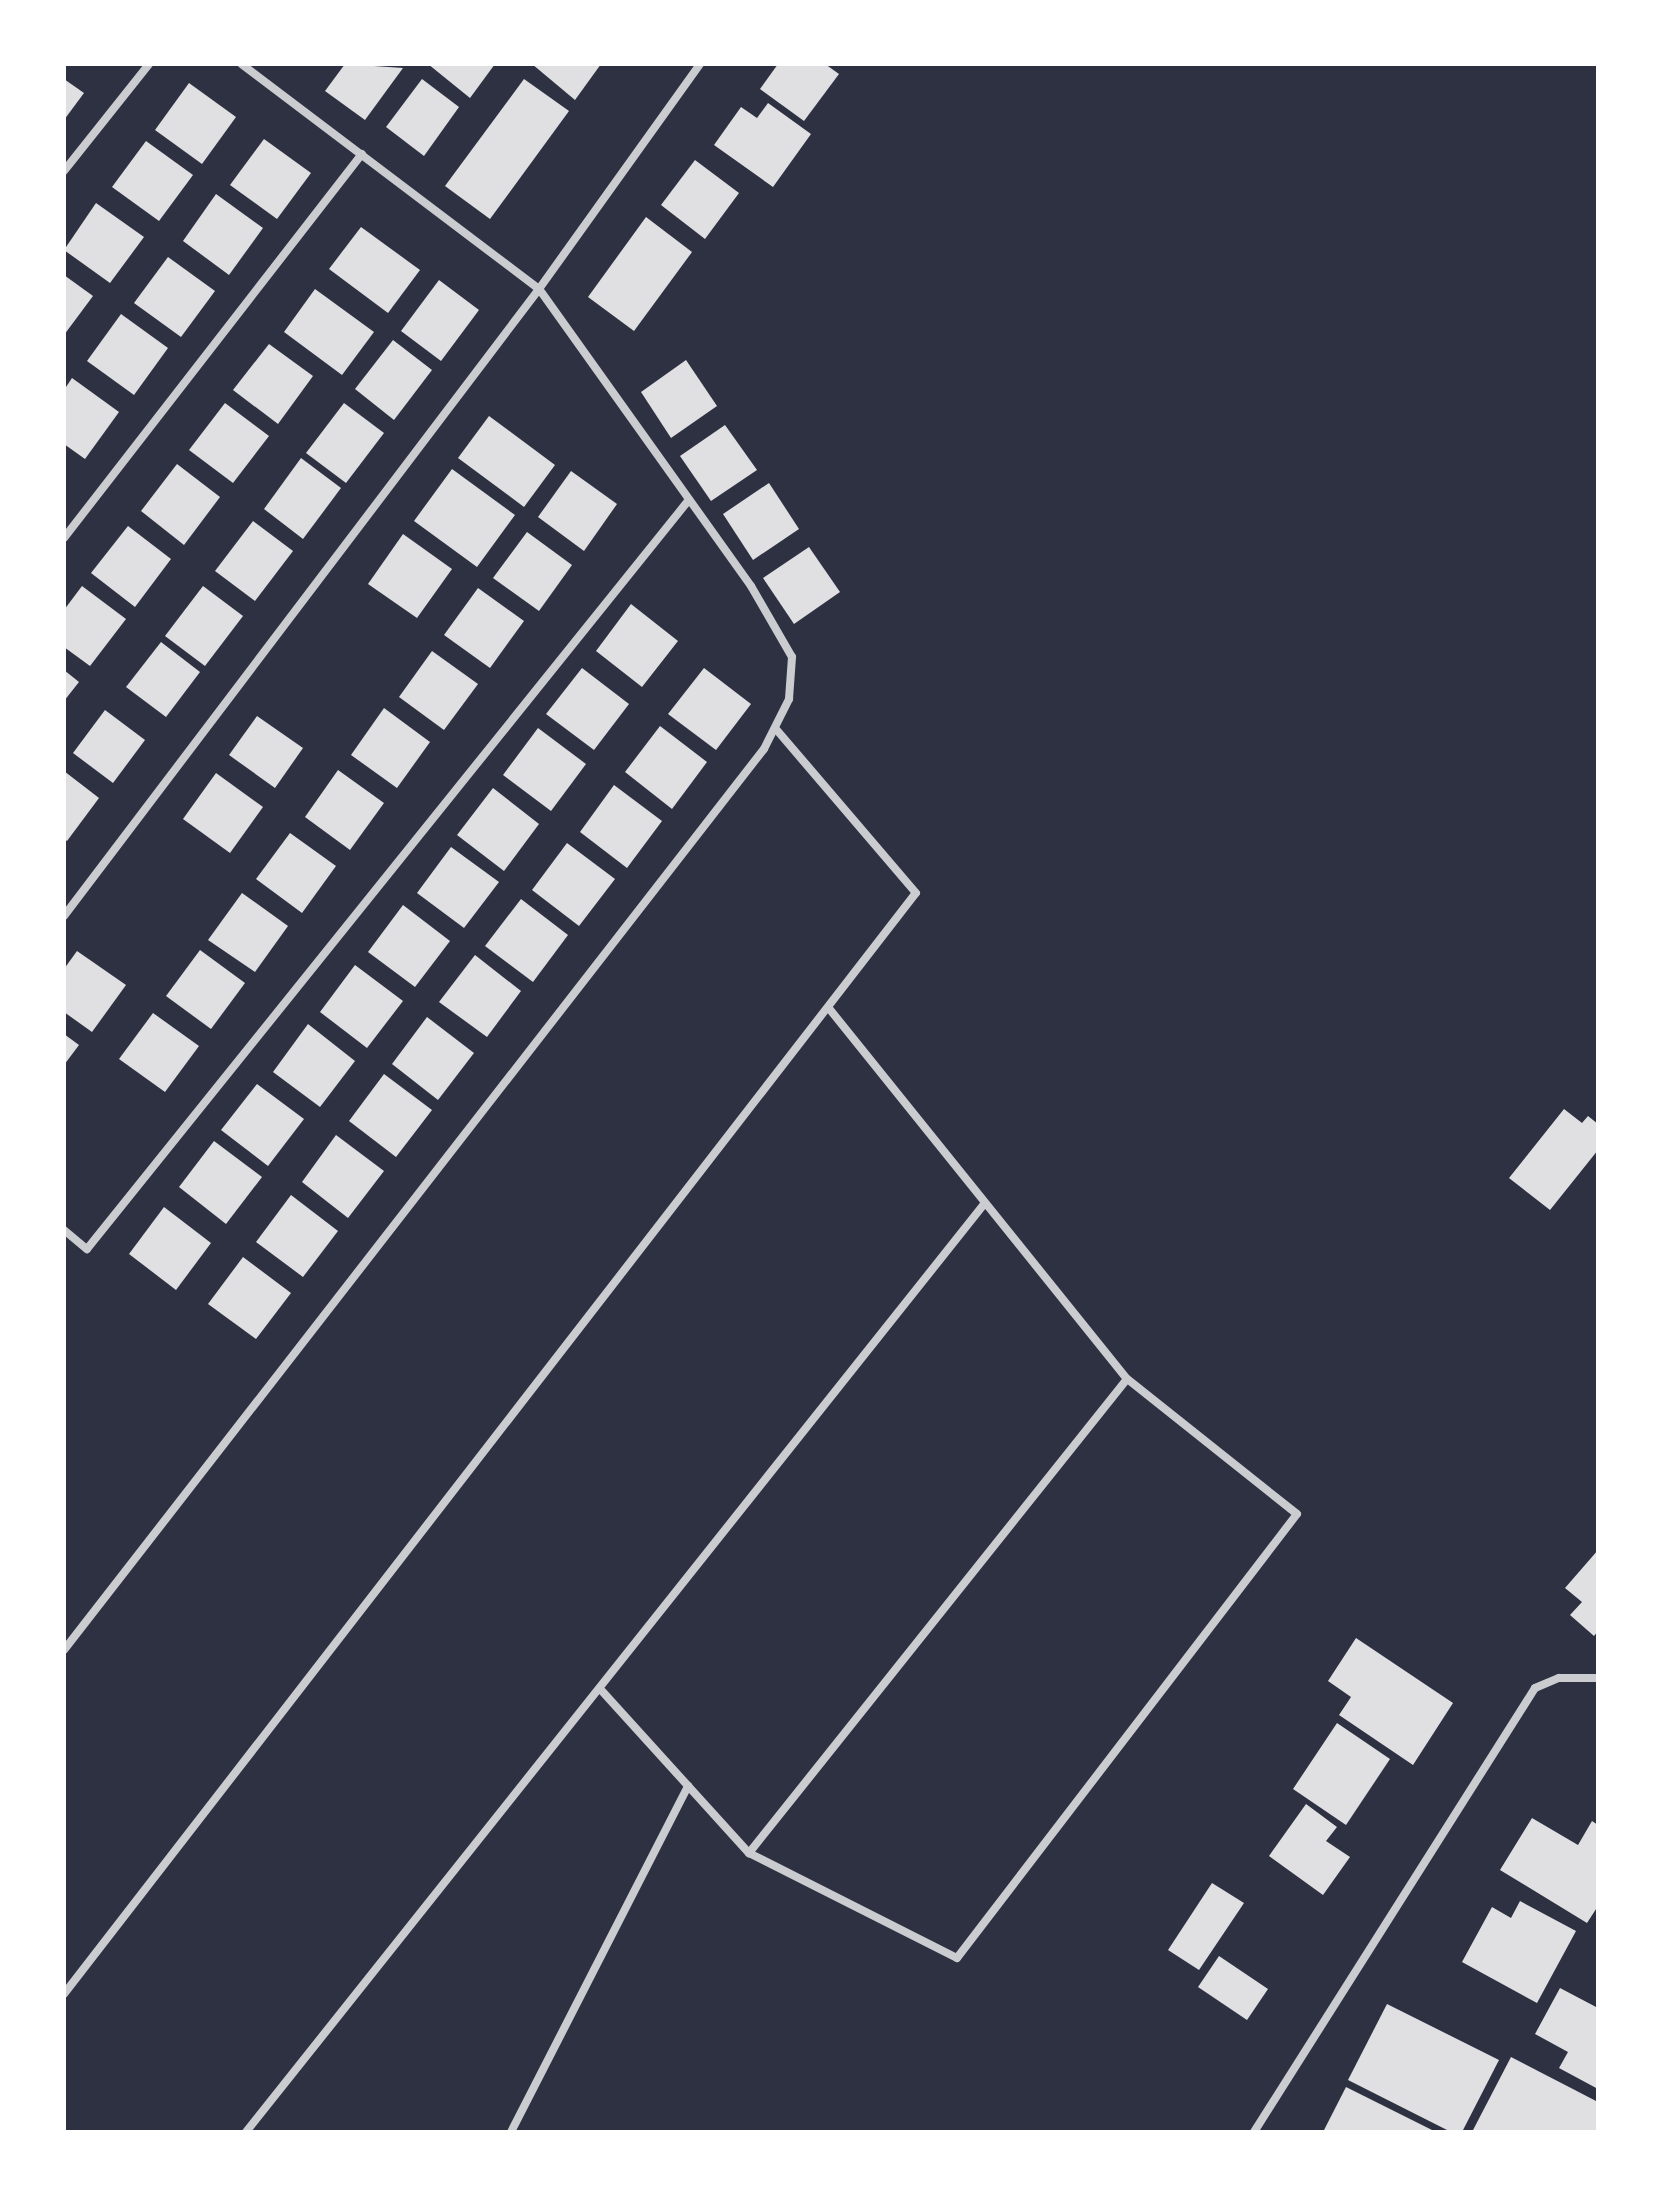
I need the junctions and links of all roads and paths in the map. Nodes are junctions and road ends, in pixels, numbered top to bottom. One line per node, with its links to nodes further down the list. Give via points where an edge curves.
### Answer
1 (149, 64): 5 (street)
2 (242, 64): 4 (street)
3 (700, 64): 6 (street)
4 (362, 154): 6 (street); 8 (street)
5 (64, 171)
6 (539, 289): 7 (street); 10 (street)
7 (688, 501): 9 (street, via 751,586 792,657 789,699); 13 (street, via 87,1249)
8 (64, 538)
9 (775, 728): 11 (street, via 916,893); 15 (street, via 764,749)
10 (64, 916)
11 (828, 1007): 12 (street); 20 (street)
12 (985, 1203): 14 (street); 17 (street)
13 (64, 1230)
14 (1127, 1379): 19 (street); 19 (street, via 1297,1514 957,1958)
15 (64, 1650)
16 (1598, 1678): 23 (street, via 1559,1678 1535,1688)
17 (602, 1691): 18 (street); 21 (street)
18 (688, 1786): 19 (street); 22 (street)
19 (749, 1853)
20 (64, 1994)
21 (246, 2132)
22 (511, 2132)
23 (1254, 2132)

